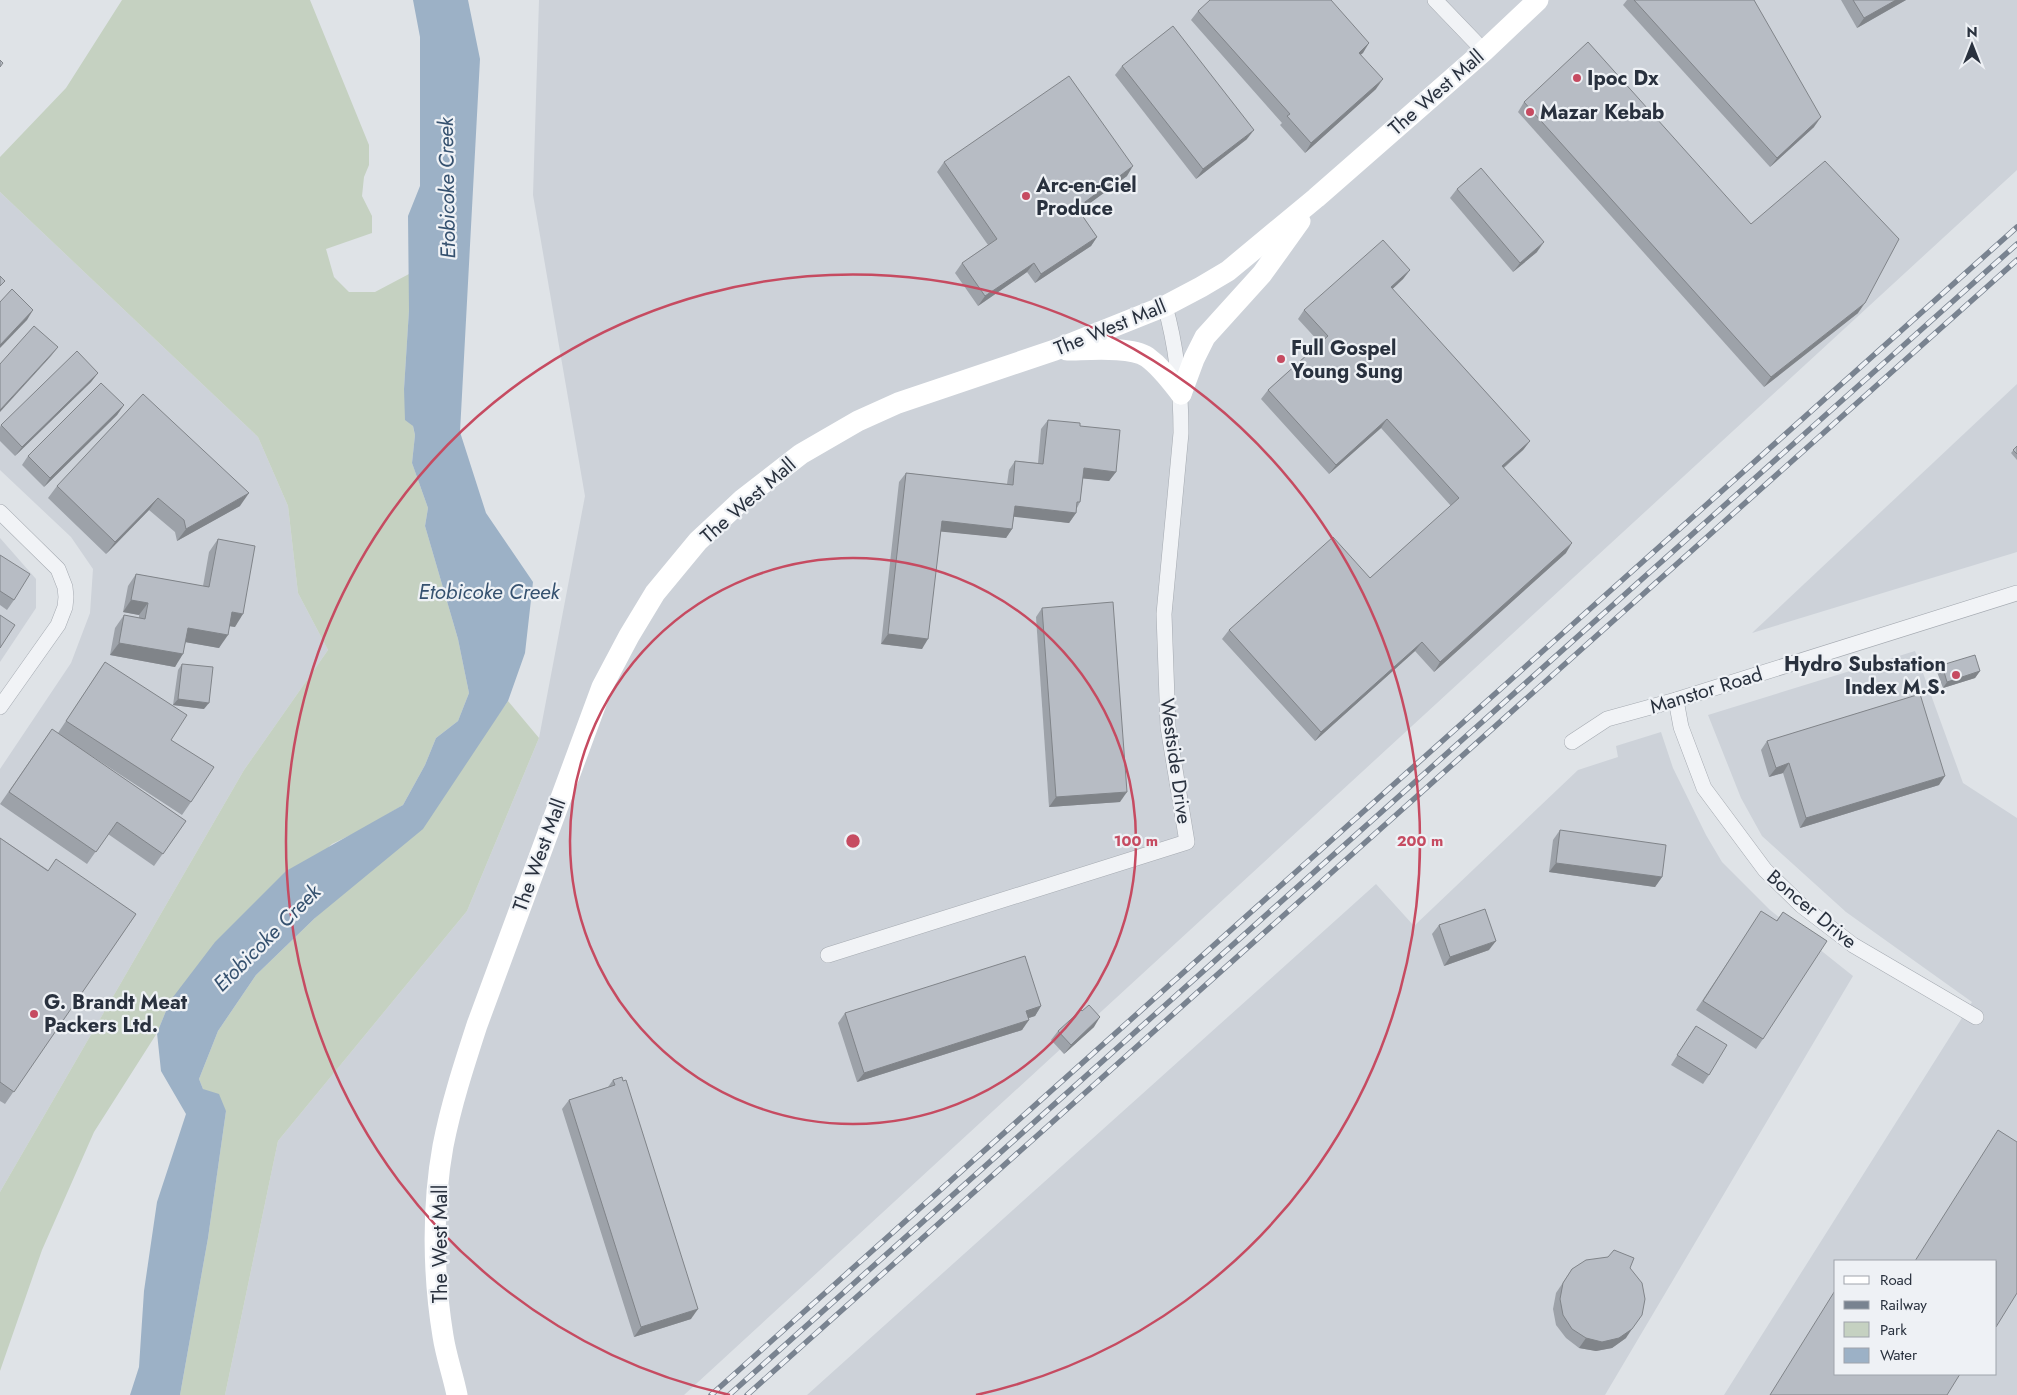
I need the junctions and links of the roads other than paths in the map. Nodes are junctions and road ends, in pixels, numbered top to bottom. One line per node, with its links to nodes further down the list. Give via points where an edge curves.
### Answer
1 (1435, 0): 3 (street)
2 (1538, 0): 3 (main road, The West Mall)
3 (1484, 50): 4 (main road, The West Mall)
4 (1316, 198): 5 (main road, The West Mall, via 1228,270); 7 (main road, via 1262,274 1206,337)
5 (1165, 306): 6 (main road, The West Mall); 7 (street, Westside Drive)
6 (1055, 350): 7 (main road, via 1123,350 1146,356 1168,376); 15 (main road, The West Mall, via 898,403 858,421 801,454 743,499 698,541 655,594 629,636 602,687 477,1025 458,1082 443,1146 436,1226 438,1295 443,1337)
7 (1181, 394): 13 (street, Westside Drive, via 1181,433 1164,614 1168,727 1187,842)
8 (0, 512): 11 (street, via 58,569 66,597 58,625)
9 (2017, 593): 10 (street, Manstor Road)
10 (1676, 700): 12 (street, Manstor Road, via 1607,719); 14 (street, Boncer Drive, via 1681,727 1704,788 1765,870 1802,906 1853,945)
11 (0, 707)
12 (1572, 742)
13 (828, 955)
14 (1976, 1017)
15 (457, 1395)

